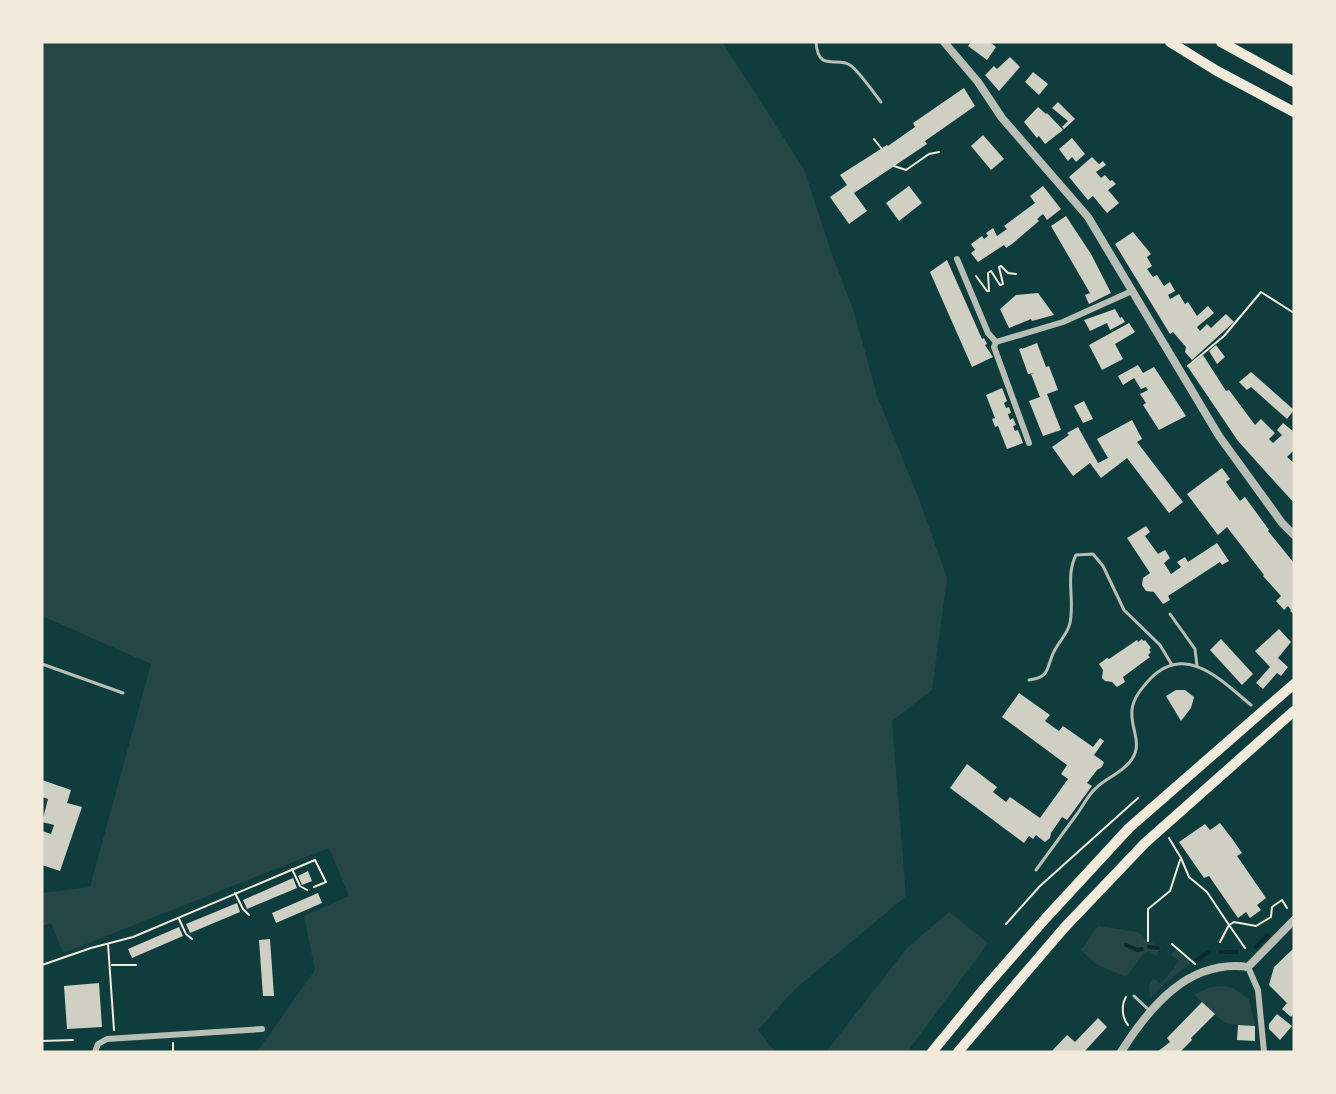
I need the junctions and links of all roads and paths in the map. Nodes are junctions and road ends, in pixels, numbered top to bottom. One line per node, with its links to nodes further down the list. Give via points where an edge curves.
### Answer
1 (816, 42): 6 (lane, via 821,58 828,63 850,64)
2 (944, 42): 15 (street, via 1002,118 1082,209)
3 (1170, 42): 7 (highway)
4 (1221, 42): 5 (highway)
5 (1294, 82)
6 (881, 102)
7 (1294, 112)
8 (874, 139): 9 (path)
9 (881, 148)
10 (939, 152): 11 (path, via 929,154 906,170)
11 (894, 166)
12 (957, 259): 14 (street)
13 (1016, 274): 14 (path, via 999,267 1003,284 1000,285 988,273 989,291 972,272)
14 (963, 275): 17 (street, via 988,333)
15 (1132, 291): 17 (street, via 1063,322); 20 (street, via 1219,436)
16 (1294, 313): 18 (path, via 1261,292 1224,336)
17 (996, 342): 19 (street, via 994,347)
18 (1185, 368)
19 (1029, 443)
20 (1294, 535)
21 (1170, 614): 24 (lane, via 1195,649)
22 (42, 664): 27 (lane)
23 (1172, 665): 24 (lane); 25 (lane, via 1160,645 1124,610 1103,566 1093,554 1084,553 1076,555 1070,569 1073,605 1069,627 1052,654 1047,672); 34 (lane, via 1155,674 1136,695 1132,710 1137,739 1131,760 1096,788)
24 (1197, 666): 28 (lane)
25 (1029, 680)
26 (1294, 684): 64 (highway, via 1129,828)
27 (123, 693)
28 (1251, 705)
29 (1294, 711): 65 (highway, via 1145,843 1048,946)
30 (1138, 798): 42 (path, via 1040,886)
31 (1168, 836): 32 (path)
32 (1181, 858): 43 (path, via 1189,877 1207,892); 45 (path, via 1170,891 1148,909)
33 (292, 869): 35 (path, via 315,860 326,882); 36 (path, via 300,886); 37 (path)
34 (1036, 870)
35 (315, 887)
36 (307, 890)
37 (235, 893): 39 (path); 40 (path)
38 (1287, 908): 43 (path, via 1282,900 1256,926 1234,922)
39 (249, 915)
40 (178, 918): 44 (path); 47 (path)
41 (1294, 920): 54 (street)
42 (1006, 924)
43 (1229, 925): 46 (path); 49 (path)
44 (192, 939)
45 (1148, 941)
46 (1220, 942)
47 (108, 944): 51 (path); 53 (path)
48 (1172, 944): 50 (path)
49 (1245, 948)
50 (1195, 964)
51 (42, 965)
52 (136, 965): 53 (path)
53 (111, 966): 60 (path)
54 (1248, 967): 57 (street, via 1218,968 1184,980); 67 (street, via 1258,990)
55 (1129, 992): 58 (path, via 1123,1015)
56 (1134, 996): 57 (lane)
57 (1151, 1012): 66 (street)
58 (1129, 1026)
59 (262, 1029): 60 (street)
60 (115, 1039): 63 (street, via 101,1041)
61 (73, 1040): 62 (path)
62 (42, 1041)
63 (95, 1052)
64 (932, 1052)
65 (958, 1052)
66 (1121, 1052)
67 (1264, 1052)

